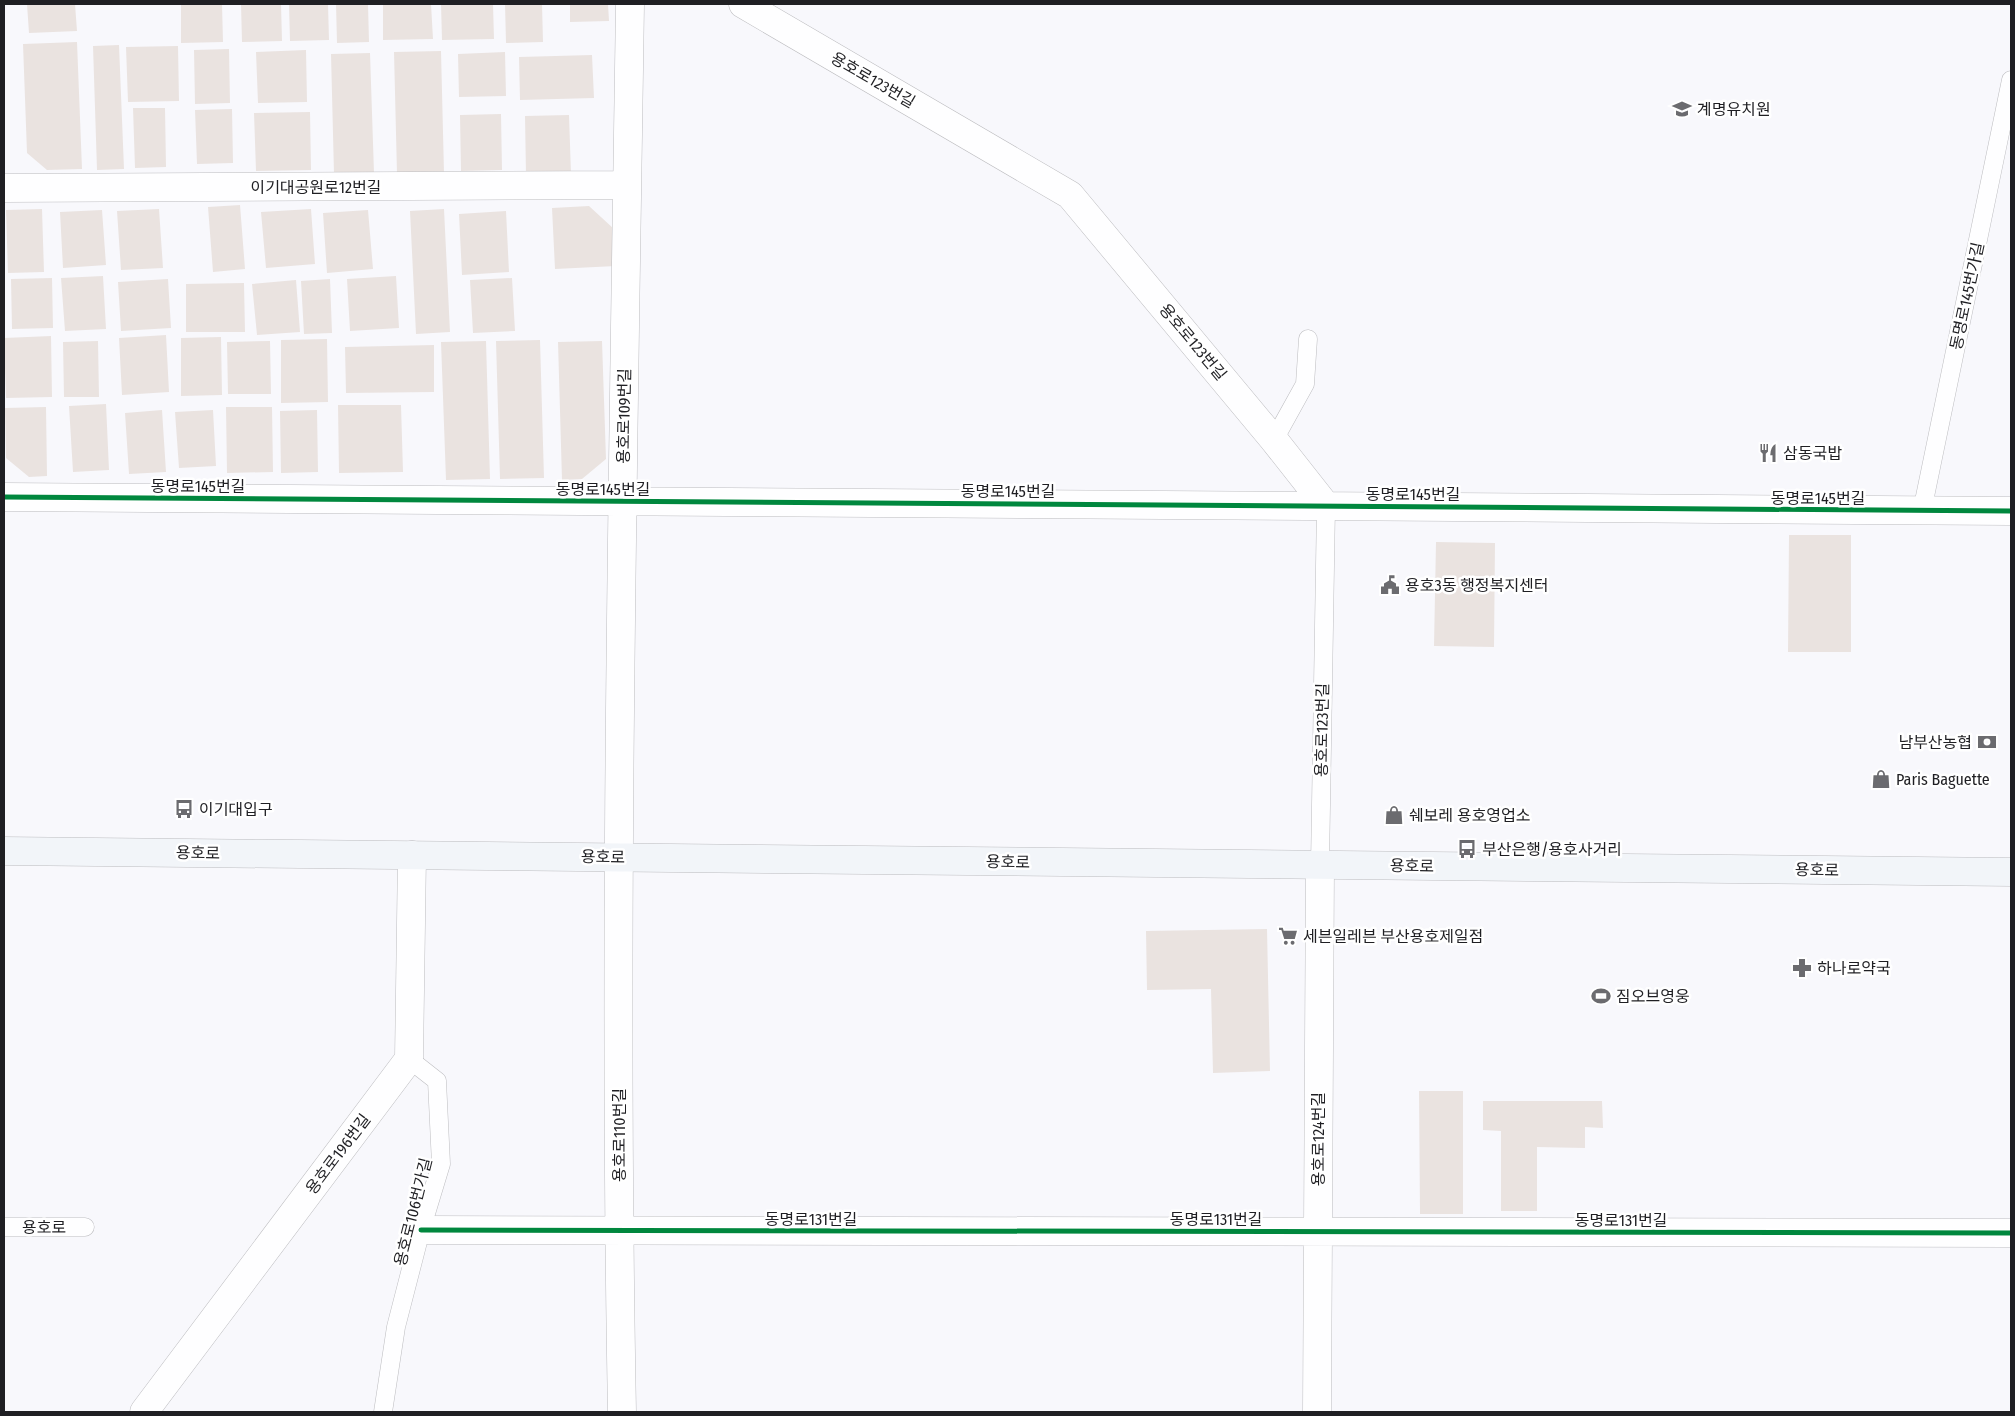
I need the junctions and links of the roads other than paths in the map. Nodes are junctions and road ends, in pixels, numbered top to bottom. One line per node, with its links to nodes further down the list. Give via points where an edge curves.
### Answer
1 (630, 4): 4 (street, 용호로109번길)
2 (743, 4): 7 (street, 용호로123번길, via 1070,195)
3 (2011, 80): 11 (lane, 동명로145번가길)
4 (627, 185): 5 (street, 이기대공원로12번길); 9 (street, 용호로109번길)
5 (4, 188)
6 (1308, 339): 7 (lane, via 1305,384)
7 (1274, 440): 10 (street, 용호로123번길)
8 (4, 497): 9 (street, 동명로145번길)
9 (623, 501): 10 (street, 동명로145번길); 15 (street, 용호로109번길)
10 (1326, 506): 11 (street, 동명로145번길); 16 (lane, 용호로123번길)
11 (1922, 511): 12 (street, 동명로145번길)
12 (2011, 512)
13 (4, 851): 14 (main road, 용호로)
14 (412, 855): 15 (main road, 용호로); 18 (street)
15 (618, 858): 16 (main road, 용호로); 22 (street, 용호로110번길)
16 (1320, 865): 17 (main road, 용호로); 23 (street, 용호로124번길)
17 (2011, 872)
18 (410, 1059): 21 (lane, 용호로106번가길, via 437,1080 441,1164); 25 (street, 용호로196번길)
19 (4, 1227): 20 (lane, 용호로)
20 (85, 1227)
21 (421, 1230): 22 (street, 동명로131번길); 26 (lane, 용호로106번가길, via 396,1327)
22 (619, 1231): 23 (street, 동명로131번길); 27 (street, 용호로110번길)
23 (1318, 1232): 24 (street, 동명로131번길); 28 (street, 용호로124번길)
24 (2011, 1233)
25 (144, 1412)
26 (383, 1412)
27 (622, 1412)
28 (1316, 1412)

